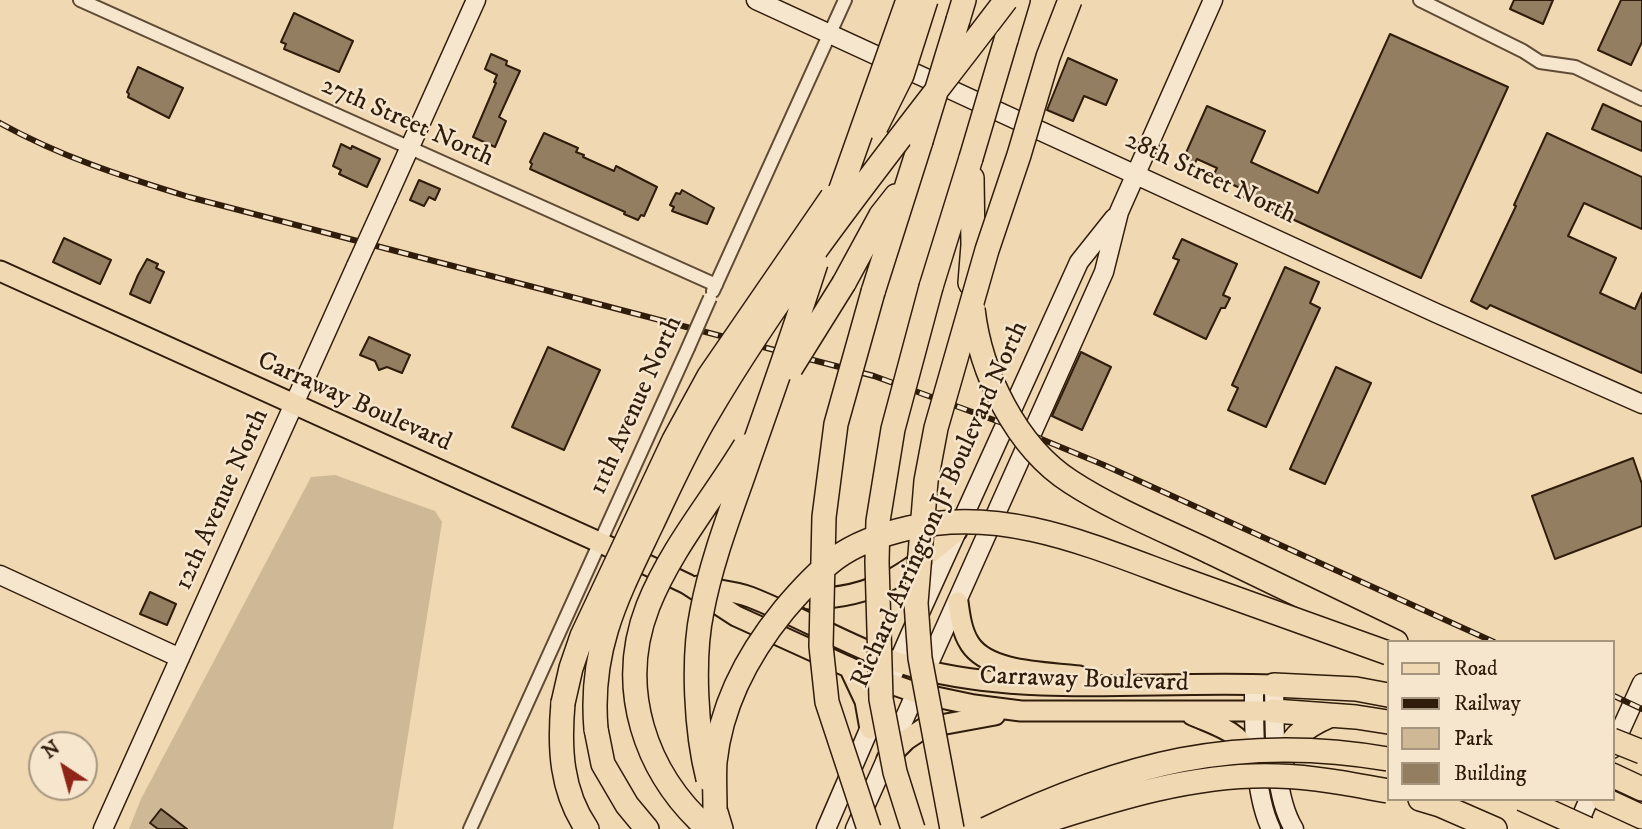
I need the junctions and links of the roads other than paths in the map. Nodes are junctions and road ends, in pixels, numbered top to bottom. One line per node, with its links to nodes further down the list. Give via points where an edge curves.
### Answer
1 (80, 0): 12 (street, 27th Street North)
2 (476, 0): 16 (street, 12th Avenue North)
3 (756, 0): 14 (street, 28th Street North)
4 (845, 0): 14 (street, 11th Avenue North)
5 (908, 0): 63 (highway, bridge, via 706,592 698,646 698,715)
6 (926, 0): 66 (highway, bridge, via 902,75 873,133 709,376 582,636 563,704 560,739 571,799)
7 (1006, 0): 67 (highway, bridge, via 784,295 706,417 606,625 594,706 603,764)
8 (1018, 0): 17 (highway, bridge)
9 (1070, 0): 72 (highway, bridge, via 983,263 936,428 926,481 916,603 919,658)
10 (1213, 0): 18 (street, Richard Arrington Jr Boulevard North)
11 (1420, 0): 15 (street, via 1540,62 1575,67)
12 (107, 6): 16 (street, 27th Street North)
13 (961, 10): 19 (highway, bridge)
14 (830, 33): 18 (street, 28th Street North); 22 (street, 11th Avenue North)
15 (1642, 99)
16 (409, 149): 22 (street, 27th Street North); 23 (street, 12th Avenue North, bridge)
17 (971, 158): 31 (highway, bridge, via 970,283 976,334 990,378 1039,456 1069,481 1111,505); 71 (highway, bridge, via 890,443 878,521 881,699 895,772)
18 (1136, 173): 20 (street, Richard Arrington Jr Boulevard North); 24 (street, 28th Street North)
19 (909, 180): 63 (highway, bridge, via 881,215 844,283 677,550 640,634 635,695 648,749 676,796); 70 (highway, bridge, via 836,424 824,517 821,646 827,702)
20 (1119, 212): 25 (street, Richard Arrington Jr Boulevard North, via 1079,262); 30 (street, Richard Arrington Jr Boulevard North, via 1104,272)
21 (0, 271): 23 (main road, Carraway Boulevard)
22 (716, 285): 26 (street, 11th Avenue North, bridge)
23 (294, 404): 26 (main road, Carraway Boulevard); 33 (street, 12th Avenue North)
24 (1642, 404)
25 (957, 531): 29 (main road, via 914,567 872,589 818,598); 34 (street, Richard Arrington Jr Boulevard North)
26 (601, 543): 28 (main road, Carraway Boulevard); 65 (street, 11th Avenue North)
27 (0, 575): 33 (street)
28 (687, 584): 29 (main road, Carraway Boulevard); 35 (main road, Carraway Boulevard, via 736,616)
29 (747, 596): 34 (main road, Carraway Boulevard)
30 (958, 602): 36 (street, Richard Arrington Jr Boulevard North); 40 (main road, via 970,643 992,662)
31 (1392, 640)
32 (1386, 652): 63 (highway, bridge, via 1052,534 984,521 908,528 860,543 837,558 800,590 756,648 739,678 719,734)
33 (180, 658): 64 (street, 12th Avenue North)
34 (898, 662): 36 (main road, Carraway Boulevard); 37 (street, Richard Arrington Jr Boulevard North)
35 (849, 667): 37 (main road, Carraway Boulevard); 48 (main road, via 865,701)
36 (927, 671): 40 (main road, Carraway Boulevard, via 985,682); 41 (street, Richard Arrington Jr Boulevard North)
37 (889, 683): 41 (main road, Carraway Boulevard); 48 (street, Richard Arrington Jr Boulevard North)
38 (1642, 683): 50 (street)
39 (1264, 685): 40 (main road, Carraway Boulevard); 42 (highway); 44 (street)
40 (1150, 686)
41 (917, 693): 43 (main road, Carraway Boulevard); 52 (street, Richard Arrington Jr Boulevard North)
42 (1386, 695)
43 (1021, 711): 45 (main road, Carraway Boulevard); 52 (main road, via 923,728)
44 (1264, 711): 45 (main road, Carraway Boulevard); 46 (highway); 54 (street)
45 (1185, 712): 54 (main road, via 1236,736)
46 (1332, 715): 47 (highway); 54 (highway, via 1295,736)
47 (1386, 722)
48 (870, 729): 68 (street, Richard Arrington Jr Boulevard North)
49 (1614, 741): 51 (highway, bridge)
50 (1614, 745)
51 (1642, 752)
52 (887, 759): 69 (street, Richard Arrington Jr Boulevard North)
53 (1386, 759): 73 (highway, bridge, via 1343,751 1269,748 1201,754 1095,782)
54 (1268, 769): 75 (street, via 1262,801); 76 (street)
55 (1614, 776): 56 (highway)
56 (1642, 789)
57 (1386, 791): 74 (highway, bridge, via 1275,776 1205,780 1145,791)
58 (1427, 801): 77 (highway)
59 (1526, 801): 79 (highway, bridge)
60 (1588, 801): 78 (street)
61 (1607, 801): 62 (highway)
62 (1642, 817)
63 (715, 822)
64 (103, 829)
65 (470, 829)
66 (587, 829)
67 (647, 829)
68 (826, 829)
69 (855, 829)
70 (869, 829)
71 (913, 829)
72 (952, 829)
73 (986, 829)
74 (1021, 829)
75 (1272, 829)
76 (1294, 829)
77 (1495, 829)
78 (1576, 829)
79 (1588, 829)

